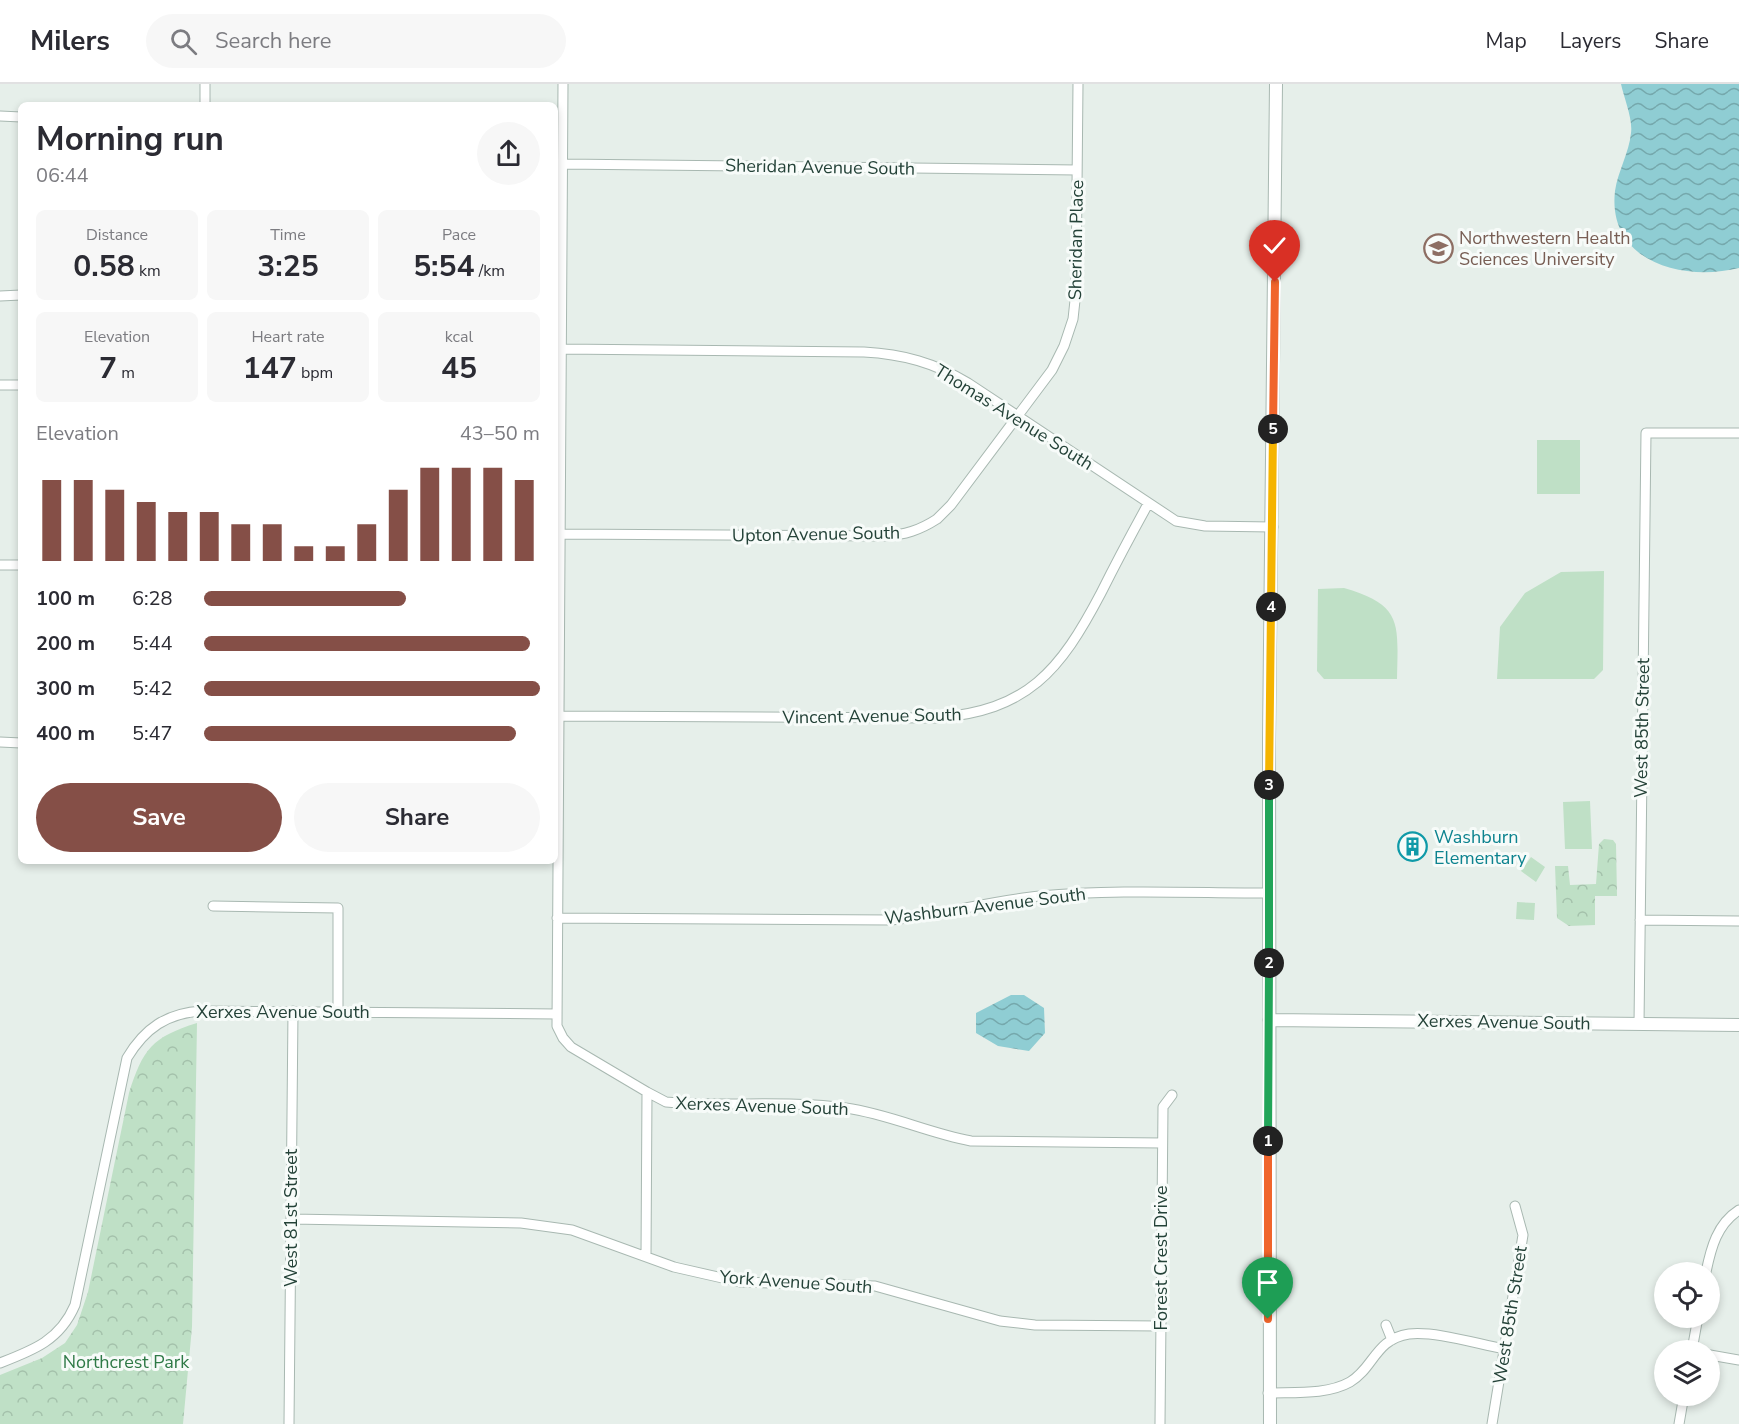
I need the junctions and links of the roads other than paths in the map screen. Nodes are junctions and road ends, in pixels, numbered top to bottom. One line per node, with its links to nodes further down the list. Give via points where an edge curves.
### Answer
1 (205, 84): 5 (street)
2 (563, 84): 8 (street, Xerxes Avenue South)
3 (1078, 84): 9 (street, Sheridan Place)
4 (1276, 84): 19 (street)
5 (205, 102)
6 (0, 116): 7 (street)
7 (18, 117)
8 (562, 164): 9 (street, Sheridan Avenue South); 12 (street, Xerxes Avenue South)
9 (1077, 170): 16 (street, Sheridan Place, via 1076,291 1072,319 1052,370)
10 (18, 295): 11 (street)
11 (0, 296)
12 (561, 349): 15 (street, Xerxes Avenue South); 16 (street, Thomas Avenue South, via 892,353 944,369)
13 (0, 385): 14 (street)
14 (18, 385)
15 (558, 390): 20 (street, Xerxes Avenue South)
16 (1018, 417): 18 (street, Thomas Avenue South); 20 (street, Upton Avenue South, via 951,505 930,524 903,535)
17 (1739, 433): 33 (street, West 85th Street, via 1646,433)
18 (1148, 504): 19 (street, Thomas Avenue South, via 1190,525); 25 (street, Vincent Avenue South, via 1063,658 1042,680 993,708 935,718)
19 (1272, 527): 30 (street)
20 (560, 534): 21 (street, Xerxes Avenue South)
21 (558, 557)
22 (0, 565): 23 (street)
23 (18, 565)
24 (558, 642): 25 (street, Xerxes Avenue South)
25 (559, 716): 26 (street, Xerxes Avenue South)
26 (558, 726)
27 (0, 741): 28 (street)
28 (18, 743)
29 (557, 864): 32 (street, Xerxes Avenue South)
30 (1270, 893): 32 (street, Washburn Avenue South, via 1072,893 891,920); 38 (street)
31 (213, 906): 36 (street, via 338,908)
32 (557, 918): 37 (street, Xerxes Avenue South)
33 (1640, 920): 34 (street); 39 (street, West 85th Street)
34 (1739, 921)
35 (293, 1011): 36 (street, Xerxes Avenue South); 46 (street, West 81st Street); 55 (street, Xerxes Avenue South, via 183,1012 166,1018 137,1041 127,1058 75,1305 59,1333 46,1343)
36 (338, 1012): 37 (street, Xerxes Avenue South)
37 (557, 1014): 41 (street, Xerxes Avenue South, via 562,1038 571,1047)
38 (1269, 1020): 39 (street, Xerxes Avenue South); 56 (street)
39 (1639, 1024): 40 (street, Xerxes Avenue South)
40 (1739, 1025)
41 (647, 1092): 43 (street, Xerxes Avenue South, via 666,1102 845,1108 876,1113 971,1141); 47 (street)
42 (1172, 1095): 43 (street, Forest Crest Drive, via 1162,1107)
43 (1162, 1143): 50 (street, Forest Crest Drive)
44 (1515, 1206): 52 (street, West 85th Street, via 1523,1235)
45 (1739, 1210): 48 (street, via 1721,1226)
46 (291, 1219): 47 (street, York Avenue South, via 521,1223 572,1230); 58 (street, West 81st Street)
47 (646, 1256): 50 (street, York Avenue South, via 674,1267 740,1282 875,1286 1000,1321)
48 (1708, 1262)
49 (1386, 1325): 51 (street)
50 (1161, 1326): 59 (street, Forest Crest Drive)
51 (1392, 1340): 52 (street, via 1408,1334 1425,1334); 56 (street, via 1379,1348 1361,1373 1345,1384 1325,1390)
52 (1505, 1349): 61 (street, West 85th Street)
53 (1720, 1357): 54 (street)
54 (1739, 1360)
55 (0, 1363)
56 (1268, 1393): 60 (street)
57 (1682, 1406): 62 (street)
58 (290, 1424)
59 (1160, 1424)
60 (1270, 1424)
61 (1492, 1424)
62 (1679, 1424)

